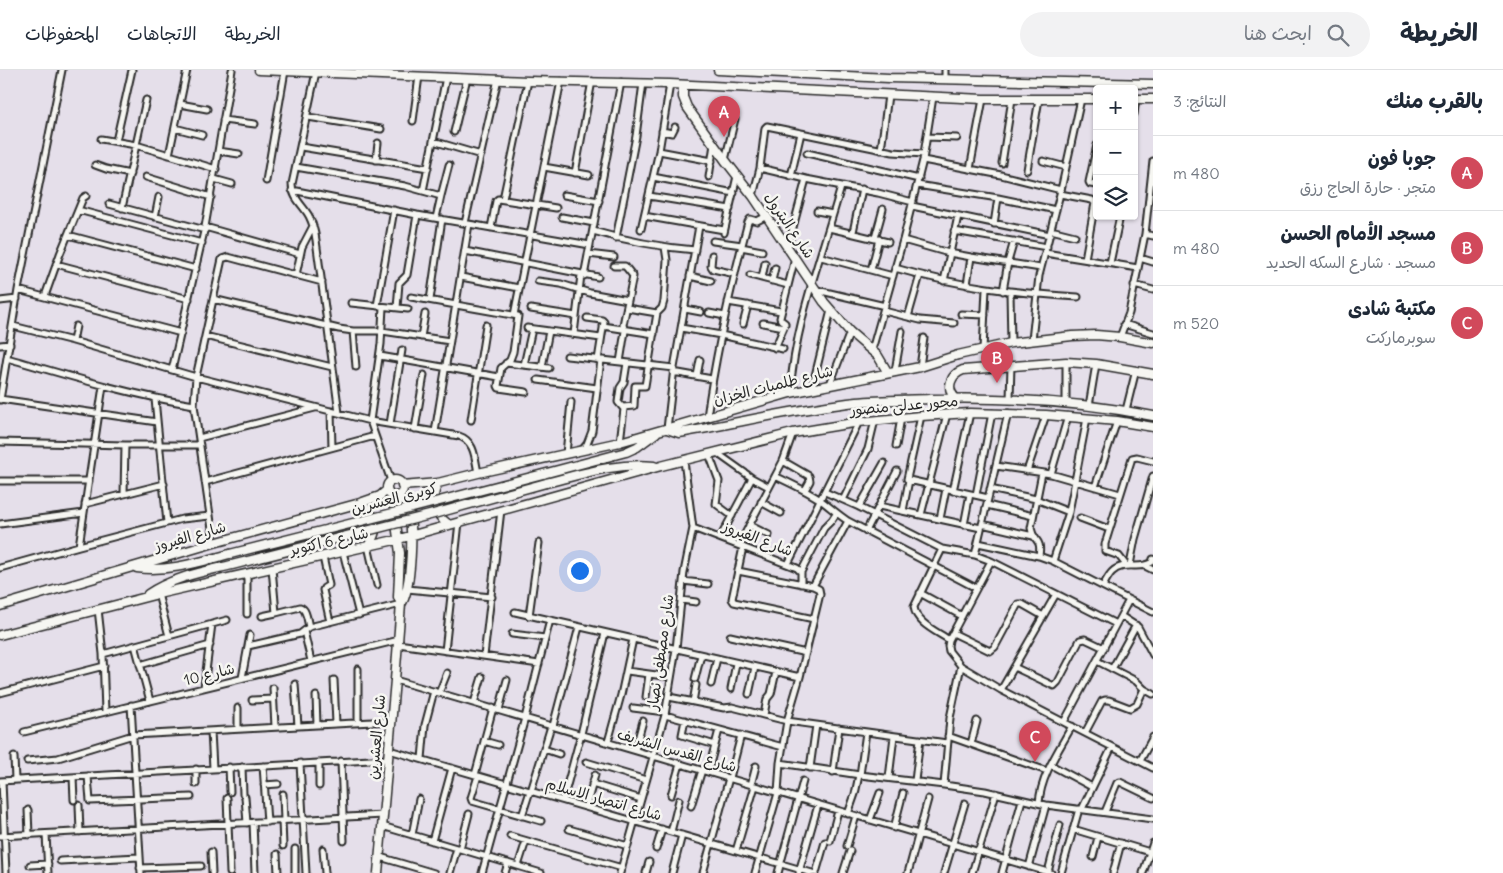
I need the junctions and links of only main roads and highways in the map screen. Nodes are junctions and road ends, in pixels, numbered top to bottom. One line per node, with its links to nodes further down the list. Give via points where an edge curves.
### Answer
1 (259, 70): 3 (main road)
2 (718, 70): 6 (main road)
3 (285, 71): 4 (main road)
4 (419, 73): 5 (main road, via 528,81)
5 (682, 84): 9 (main road, via 983,99); 11 (main road, شارع البترول, via 685,104 831,310)
6 (1153, 84)
7 (1138, 99): 8 (main road)
8 (1153, 99)
9 (1093, 100)
10 (1153, 343): 11 (main road, شارع طلمبات الخزان, via 1084,335 1032,340)
11 (892, 372): 16 (main road, شارع طلمبات الخزان, via 790,393)
12 (1153, 374): 13 (main road, via 1066,362 963,370 954,375 950,384)
13 (955, 398): 14 (main road, محور عدلى منصور, via 1066,403); 16 (main road, محور عدلى منصور, via 859,402 685,432)
14 (1153, 416)
15 (1153, 427): 18 (main road, محور عدلى منصور, via 1046,414 921,416 793,433)
16 (667, 429): 17 (main road, شارع طلمبات الخزان)
17 (657, 432): 19 (main road, شارع طلمبات الخزان); 28 (main road, كوبرى العشرين, bridge, via 626,452 393,514 176,567)
18 (661, 466): 24 (main road, شارع 6 اكتوبر); 29 (main road, كوبرى العشرين, bridge, via 615,467 546,483 180,578)
19 (438, 483): 20 (main road, شارع طلمبات الخزان); 24 (main road, via 434,490 434,506 437,514)
20 (402, 486): 21 (main road, via 398,481 391,481); 22 (main road)
21 (387, 490): 22 (main road); 23 (main road, شارع الفيروز)
22 (396, 496): 25 (main road, شارع العشرين, via 407,506); 26 (main road, شارع العشرين, via 394,509)
23 (360, 503): 27 (main road, via 372,514 375,522 373,539); 28 (main road, شارع الفيروز)
24 (449, 525): 25 (main road, شارع 6 اكتوبر)
25 (412, 536): 26 (main road, شارع 6 اكتوبر); 30 (main road, شارع العشرين, via 407,589)
26 (399, 539): 27 (main road, شارع 6 اكتوبر); 30 (main road, شارع العشرين, via 398,598)
27 (368, 546): 29 (main road, شارع 6 اكتوبر)
28 (132, 567): 31 (main road, شارع الفيروز)
29 (142, 598): 32 (main road, شارع 6 اكتوبر)
30 (401, 604): 33 (main road, شارع العشرين)
31 (0, 606)
32 (0, 635)
33 (378, 873)

